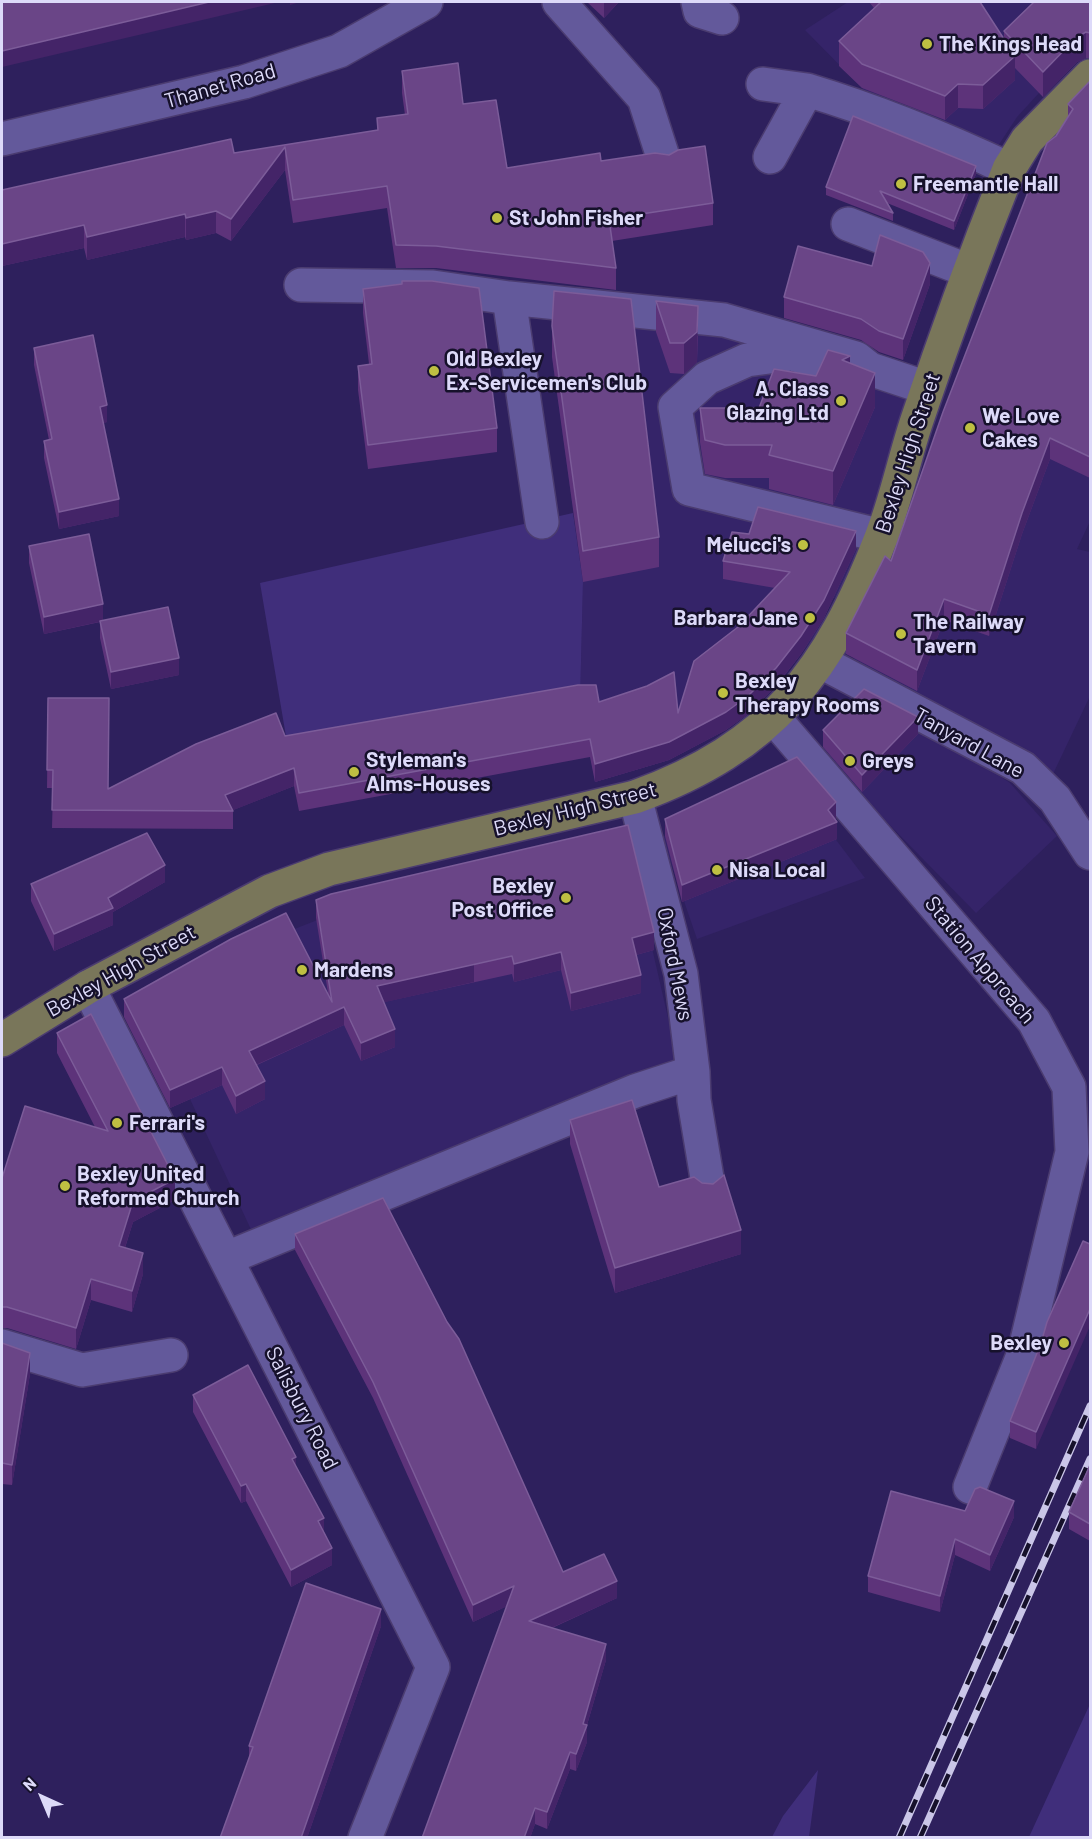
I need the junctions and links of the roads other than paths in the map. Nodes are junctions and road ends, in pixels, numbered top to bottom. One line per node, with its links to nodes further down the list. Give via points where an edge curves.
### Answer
1 (426, 2): 6 (street, Thanet Road, via 339,51 244,82)
2 (559, 2): 8 (street, via 644,98)
3 (1090, 76): 9 (main road, Bexley High Street, via 1028,140)
4 (763, 84): 5 (street)
5 (807, 90): 7 (street); 9 (street, via 942,138)
6 (2, 139)
7 (770, 157)
8 (664, 160)
9 (1009, 169): 11 (main road, Bexley High Street)
10 (848, 224): 11 (street)
11 (969, 271): 15 (main road, Bexley High Street)
12 (301, 285): 13 (street, via 433,286)
13 (509, 298): 14 (street, via 723,320 856,358); 16 (street)
14 (870, 369): 15 (street); 17 (street, via 849,371 792,354 747,360 707,378 675,407 689,489)
15 (927, 388): 17 (main road, Bexley High Street)
16 (542, 522)
17 (882, 536): 18 (main road, Bexley High Street)
18 (821, 662): 19 (main road, Bexley High Street, via 799,692); 21 (street, Tanyard Lane, via 1023,768 1055,799)
19 (773, 717): 20 (main road, Bexley High Street, via 708,765); 29 (street, Station Approach, via 1034,1022 1069,1087 1072,1152 1023,1353)
20 (635, 796): 22 (main road, Bexley High Street, via 329,869 270,891); 24 (street, Oxford Mews, via 681,974)
21 (1090, 854)
22 (88, 987): 23 (main road, Bexley High Street); 26 (street, Salisbury Road)
23 (2, 1040)
24 (693, 1072): 25 (street, Oxford Mews); 26 (street, via 634,1091)
25 (709, 1190)
26 (226, 1258): 30 (street, Salisbury Road, via 433,1667)
27 (2, 1346): 28 (street, via 82,1370)
28 (171, 1355)
29 (970, 1487)
30 (365, 1838)

